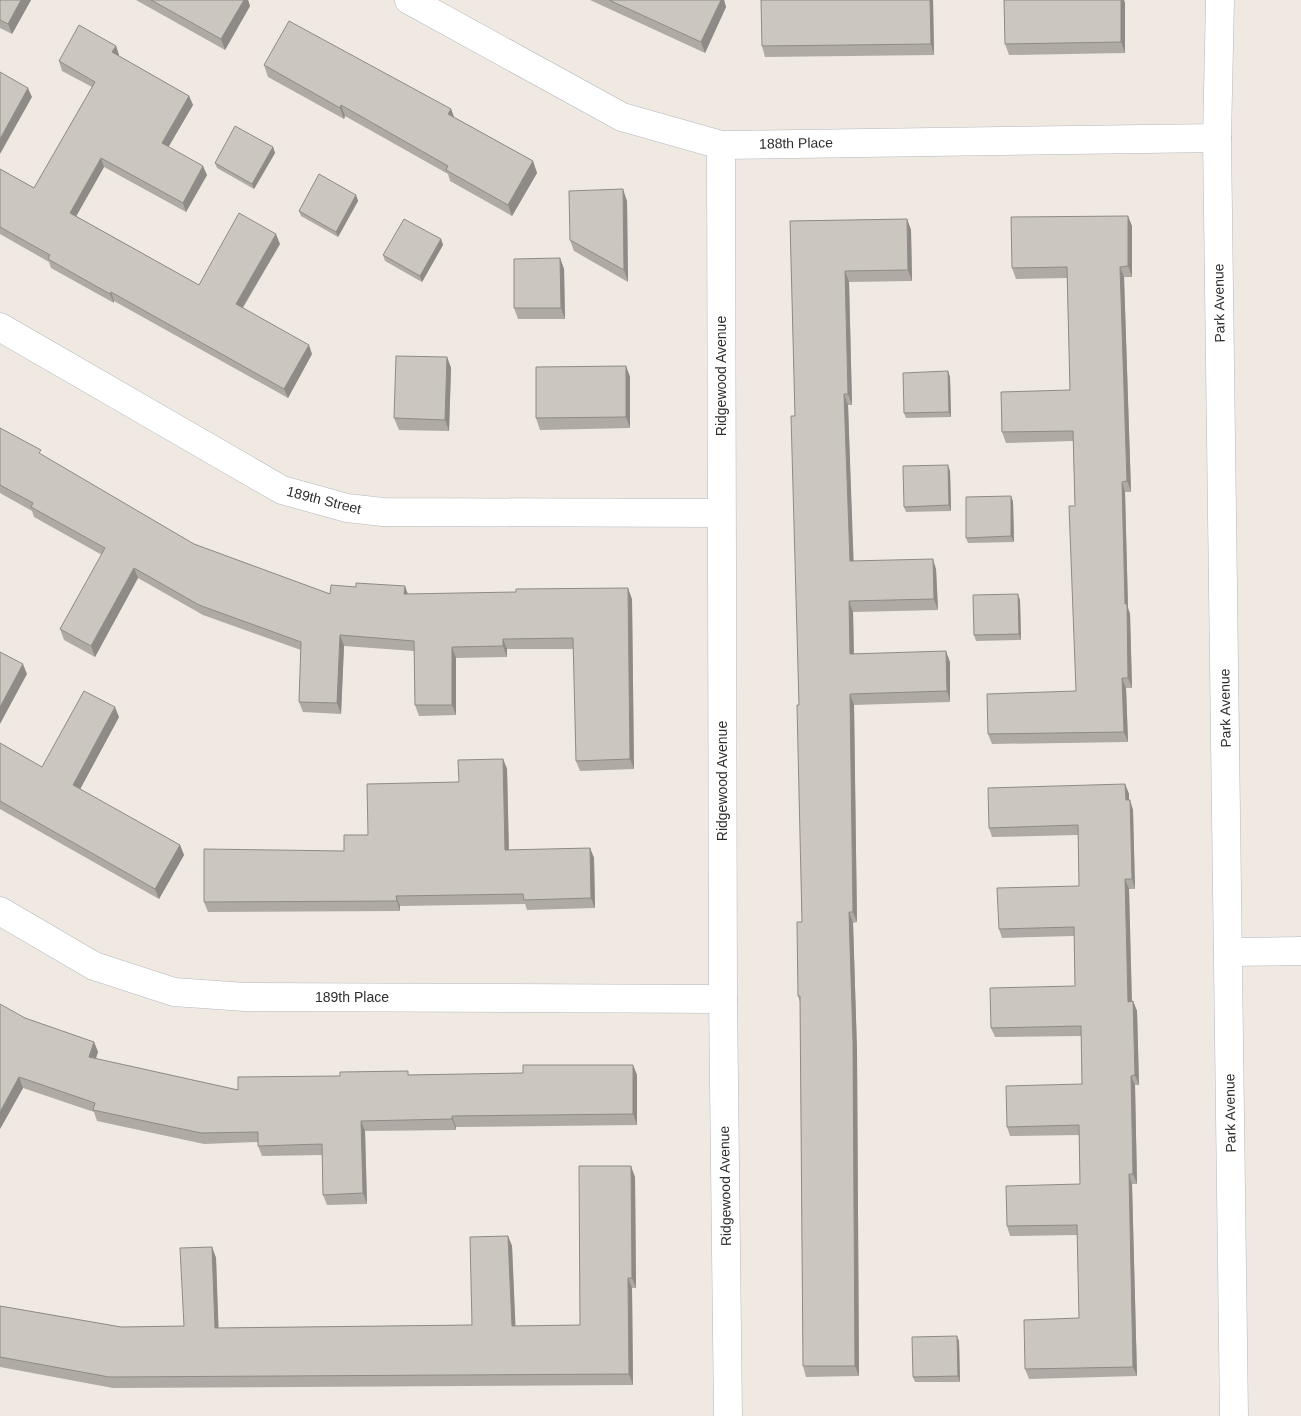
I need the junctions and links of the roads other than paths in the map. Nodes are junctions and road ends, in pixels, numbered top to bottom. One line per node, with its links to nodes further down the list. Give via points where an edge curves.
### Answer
1 (409, 0): 4 (street, 188th Place, via 622,117)
2 (1220, 0): 3 (street, Park Avenue)
3 (1217, 138): 4 (street, 188th Place); 9 (street, Park Avenue)
4 (721, 145): 6 (street, Ridgewood Avenue)
5 (0, 327): 6 (street, 189th Street, via 282,490 315,501 347,508 420,514)
6 (721, 513): 10 (street, Ridgewood Avenue)
7 (0, 911): 10 (street, 189th Place, via 94,966 174,992 245,996)
8 (1301, 951): 9 (street)
9 (1228, 952): 12 (street, Park Avenue)
10 (723, 999): 11 (street, Ridgewood Avenue)
11 (728, 1416)
12 (1234, 1416)

